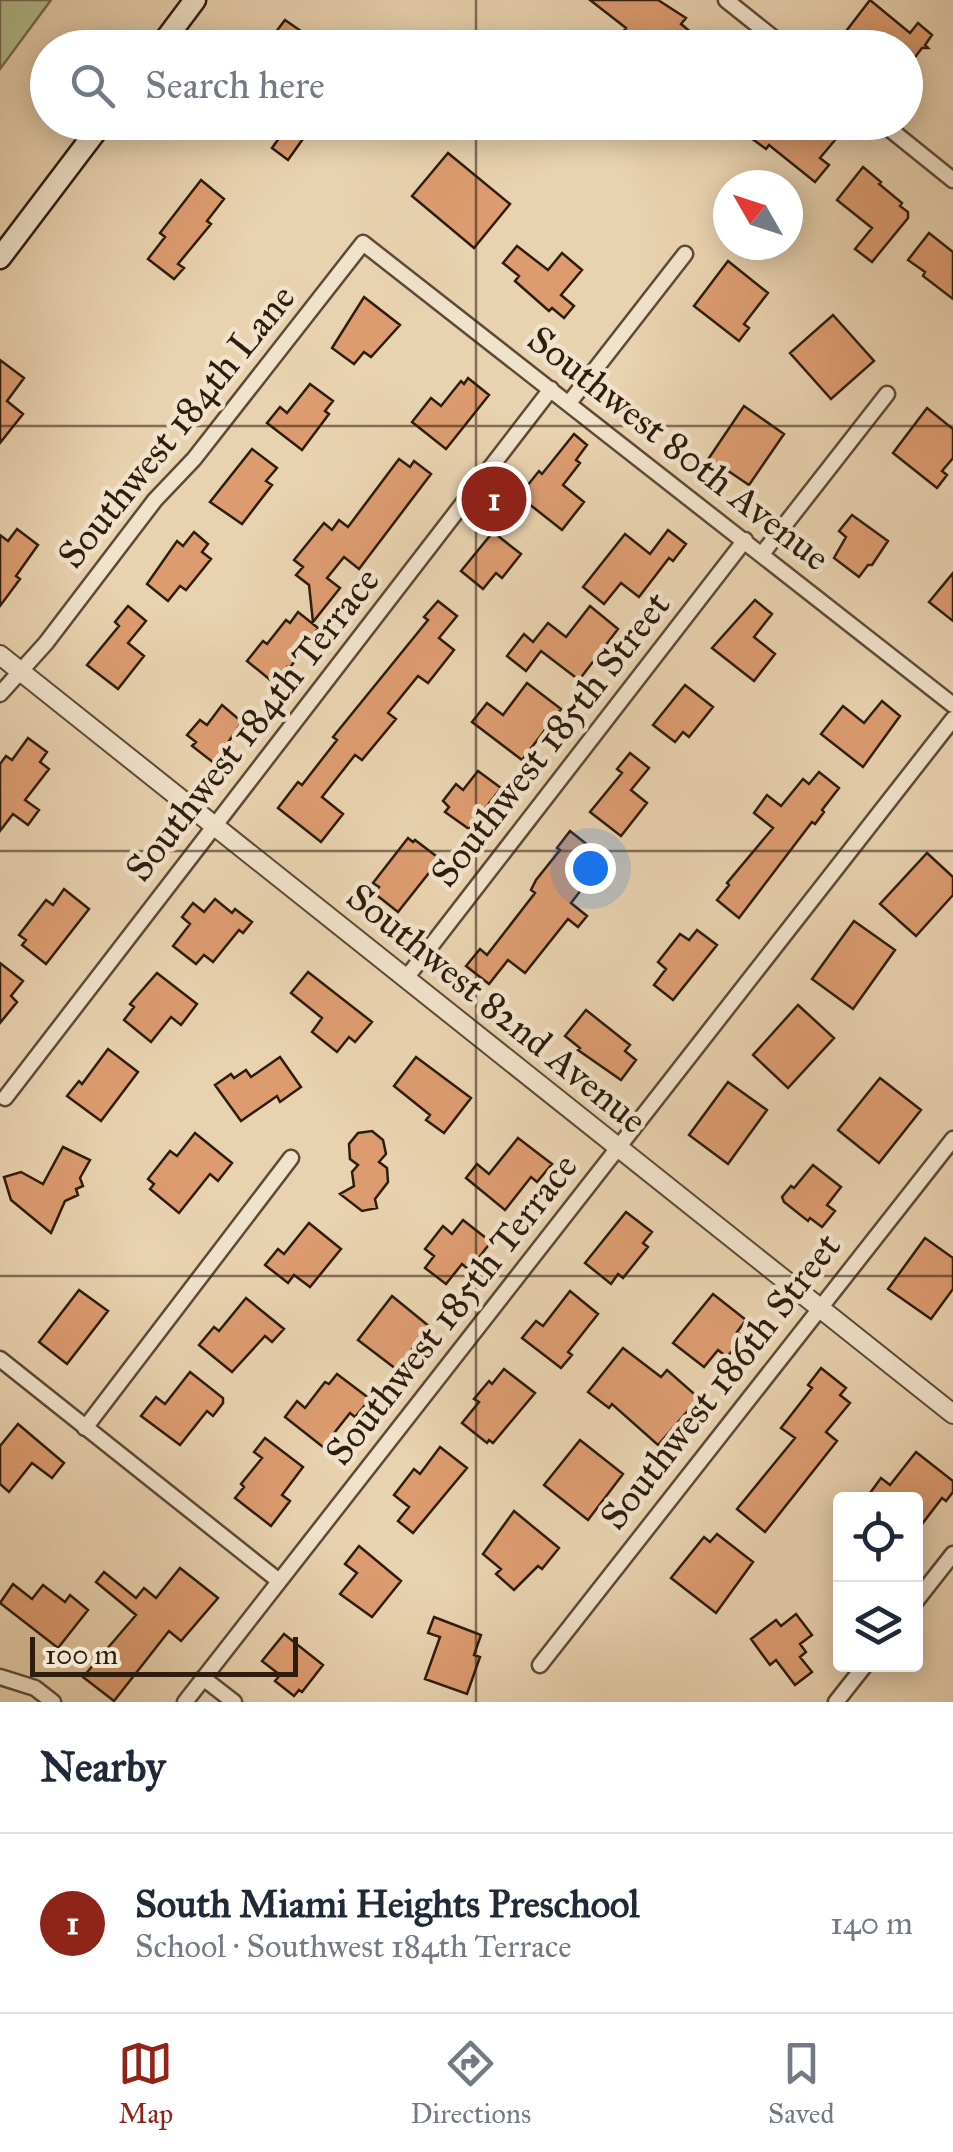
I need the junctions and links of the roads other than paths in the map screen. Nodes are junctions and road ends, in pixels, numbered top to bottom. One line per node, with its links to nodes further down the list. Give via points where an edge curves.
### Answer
1 (195, 0): 3 (main road)
2 (726, 0): 4 (street)
3 (172, 30)
4 (764, 30)
5 (88, 140): 10 (main road)
6 (903, 140): 7 (street)
7 (953, 180)
8 (364, 243): 11 (street, Southwest 80th Avenue); 17 (street, Southwest 184th Lane)
9 (686, 254): 13 (street)
10 (0, 258)
11 (551, 389): 13 (street, Southwest 80th Avenue); 21 (street, Southwest 184th Terrace)
12 (887, 394): 15 (street)
13 (570, 403): 14 (street, Southwest 80th Avenue)
14 (745, 540): 15 (street, Southwest 80th Avenue); 22 (street, Southwest 185th Street)
15 (762, 554): 19 (street, Southwest 80th Avenue)
16 (0, 654): 17 (street, Southwest 82nd Avenue)
17 (20, 670): 18 (street, Southwest 184th Lane); 21 (street, Southwest 82nd Avenue)
18 (0, 694)
19 (953, 706)
20 (953, 719): 25 (street, Southwest 185th Terrace)
21 (215, 826): 22 (street, Southwest 82nd Avenue); 23 (street, Southwest 184th Terrace)
22 (406, 977): 25 (street, Southwest 82nd Avenue)
23 (6, 1098)
24 (953, 1139): 27 (street, Southwest 186th Street)
25 (618, 1146): 27 (street, Southwest 82nd Avenue); 32 (street, Southwest 185th Terrace)
26 (290, 1158): 30 (street)
27 (820, 1306): 29 (street, Southwest 82nd Avenue); 34 (street, Southwest 186th Street)
28 (0, 1360): 30 (street)
29 (953, 1414)
30 (85, 1428): 32 (street)
31 (953, 1554): 33 (street)
32 (279, 1582): 37 (street, Southwest 185th Terrace)
33 (923, 1593)
34 (540, 1665)
35 (860, 1672): 41 (street)
36 (0, 1677): 38 (street, via 36,1688)
37 (203, 1678): 39 (street, Southwest 185th Terrace); 40 (street)
38 (52, 1702)
39 (185, 1702)
40 (234, 1702)
41 (836, 1702)

